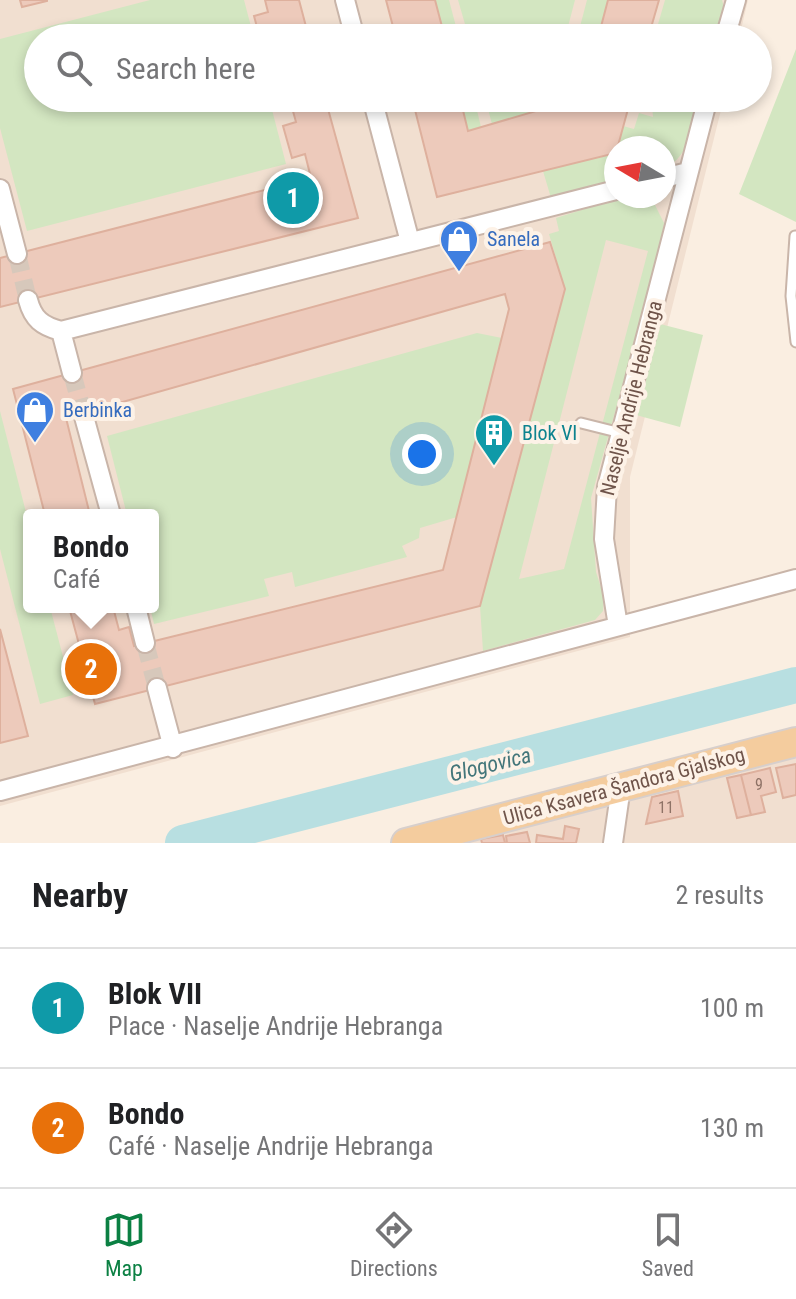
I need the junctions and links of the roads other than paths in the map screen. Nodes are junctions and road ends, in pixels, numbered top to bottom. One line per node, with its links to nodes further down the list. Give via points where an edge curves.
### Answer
1 (345, 0): 3 (street)
2 (736, 0): 4 (street)
3 (351, 24)
4 (729, 24)
5 (376, 112): 12 (street)
6 (704, 112): 7 (street, Naselje Andrije Hebranga)
7 (688, 172): 8 (street); 20 (street, Naselje Andrije Hebranga)
8 (676, 175)
9 (0, 189): 13 (street)
10 (604, 193): 12 (street)
11 (795, 236): 16 (lane, via 791,296)
12 (410, 242): 15 (street)
13 (17, 254)
14 (28, 300): 15 (street, via 44,326)
15 (61, 331): 17 (street)
16 (796, 342)
17 (72, 373)
18 (83, 413): 21 (street)
19 (581, 423): 20 (lane)
20 (621, 433): 24 (street, Naselje Andrije Hebranga, via 604,515)
21 (109, 509)
22 (796, 579): 24 (street)
23 (138, 613): 25 (street)
24 (618, 626): 28 (street)
25 (145, 643)
26 (157, 688): 28 (street)
27 (796, 742): 29 (main road, Ulica Ksavera Šandora Gjalskog)
28 (173, 748): 30 (street)
29 (621, 787): 31 (main road, Ulica Ksavera Šandora Gjalskog); 32 (street)
30 (0, 791)
31 (406, 843)
32 (613, 843)

